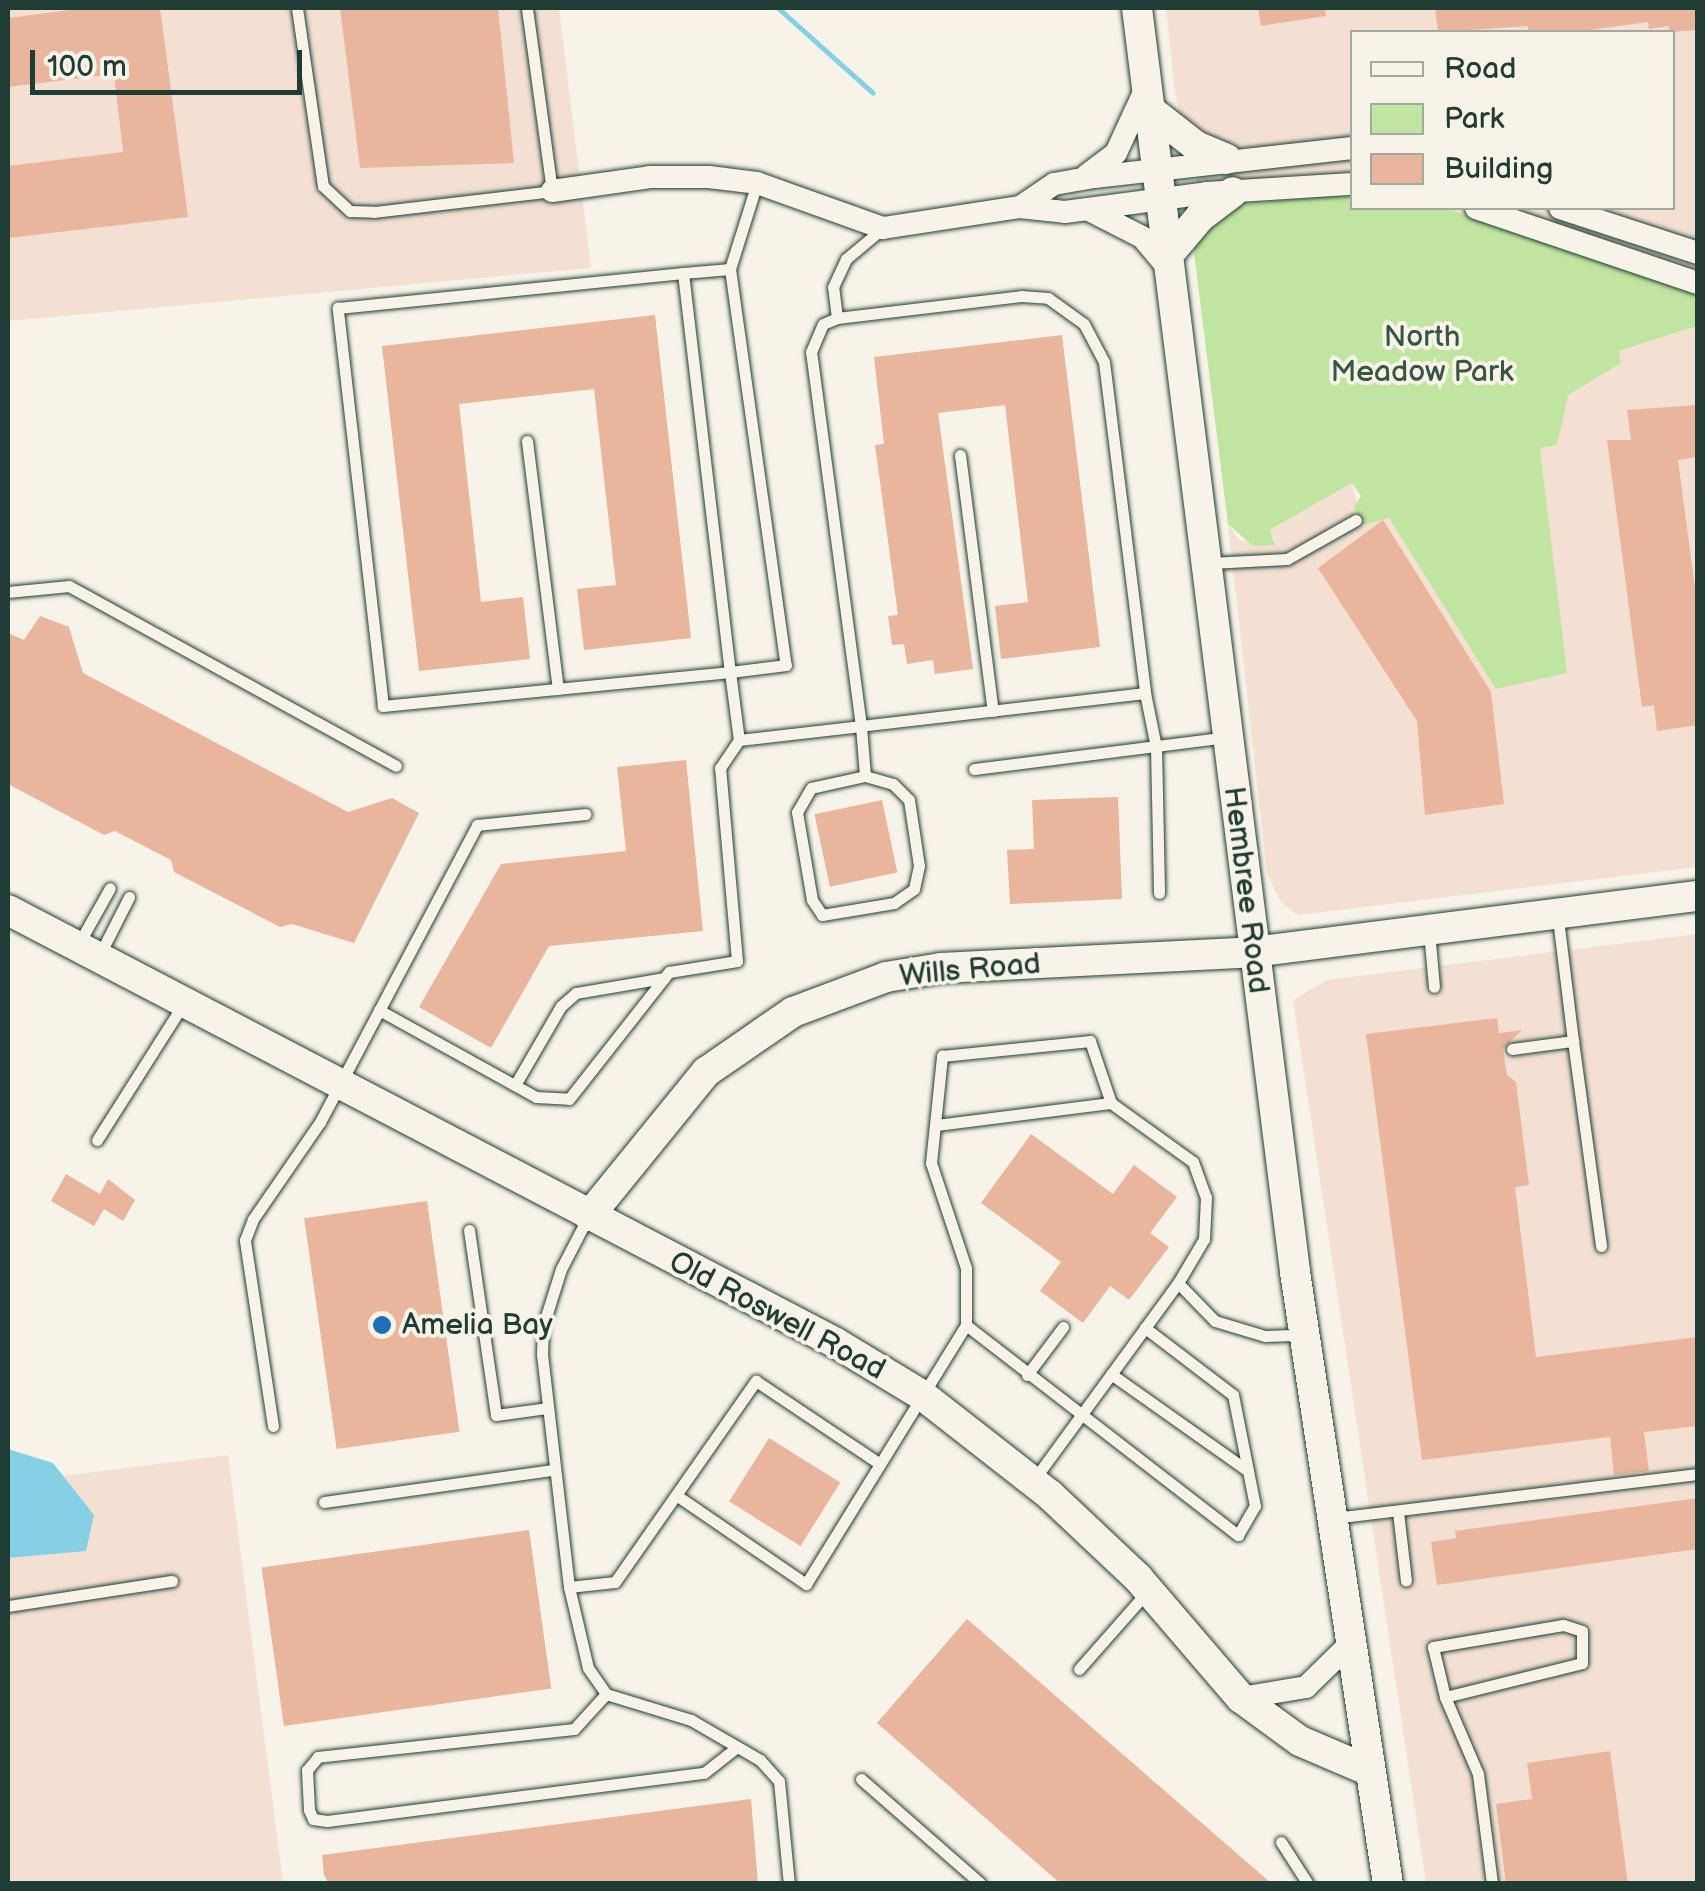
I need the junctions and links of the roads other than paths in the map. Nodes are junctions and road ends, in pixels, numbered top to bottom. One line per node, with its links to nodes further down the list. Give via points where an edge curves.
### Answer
1 (297, 8): 11 (lane, via 324,186 350,211)
2 (528, 8): 11 (lane)
3 (1137, 8): 4 (street, Hembree Road)
4 (1148, 97): 6 (street, via 1196,146); 7 (street, via 1116,153); 9 (street, Hembree Road)
5 (1350, 148): 6 (street)
6 (1226, 159): 9 (street)
7 (1082, 179): 9 (street); 13 (street, via 1054,184)
8 (757, 183): 11 (street, via 650,177); 17 (street); 20 (lane)
9 (1158, 184): 12 (street); 14 (street); 19 (street, Hembree Road)
10 (1350, 184): 12 (street)
11 (552, 191)
12 (1233, 192): 19 (street, via 1200,217)
13 (1020, 207): 14 (street); 17 (street)
14 (1088, 210): 19 (street, via 1142,237)
15 (1482, 210): 22 (street)
16 (1566, 210): 18 (street)
17 (883, 228): 23 (lane, via 846,259 833,287)
18 (1698, 253)
19 (1169, 262): 27 (street, Hembree Road)
20 (730, 269): 21 (lane); 29 (lane, via 786,665)
21 (683, 273): 29 (lane); 30 (lane, via 338,308 383,706)
22 (1698, 283)
23 (838, 318): 31 (lane, via 1021,296 1048,298 1084,324 1104,362); 33 (lane, via 823,324 811,352)
24 (527, 441): 30 (lane)
25 (960, 455): 32 (lane)
26 (1356, 520): 27 (lane, via 1287,559)
27 (1206, 563): 34 (street, Hembree Road)
28 (8, 592): 37 (lane, via 69,586)
29 (730, 672): 30 (lane); 35 (lane)
30 (558, 689)
31 (1144, 693): 32 (lane); 36 (lane)
32 (993, 710): 33 (lane)
33 (861, 726): 35 (lane); 39 (lane)
34 (1227, 737): 36 (lane); 49 (street, Hembree Road)
35 (739, 740): 50 (lane, via 720,768 737,960)
36 (1156, 747): 38 (lane); 42 (lane)
37 (396, 766)
38 (974, 769)
39 (865, 776): 39 (lane, via 811,788 796,812 812,900 822,914 894,903 914,890 919,866 910,800 894,784)
40 (585, 814): 53 (lane, via 477,825)
41 (110, 888): 48 (lane)
42 (1159, 893)
43 (1698, 896): 46 (street, Wills Road)
44 (130, 897): 48 (lane)
45 (8, 910): 48 (street, Old Roswell Road)
46 (1557, 914): 47 (street, Wills Road); 54 (lane)
47 (1429, 930): 49 (street, Wills Road); 51 (lane)
48 (88, 952): 52 (street, Old Roswell Road)
49 (1253, 952): 61 (street, Wills Road, via 942,968 832,995 763,1030 706,1072); 68 (street, Hembree Road)
50 (664, 978): 56 (lane, via 576,993 561,1006); 56 (lane, via 569,1099 553,1103)
51 (1434, 987)
52 (184, 1003): 57 (street, Old Roswell Road); 60 (lane)
53 (380, 1010): 56 (lane); 57 (lane)
54 (1573, 1041): 55 (lane); 63 (lane)
55 (1512, 1049)
56 (515, 1085)
57 (338, 1086): 61 (street, Old Roswell Road); 74 (lane, via 245,1240)
58 (1111, 1103): 59 (lane); 59 (lane, via 1090,1041 942,1056); 64 (lane, via 1193,1162 1206,1197 1204,1239)
59 (936, 1125): 65 (lane, via 931,1163 966,1268)
60 (98, 1140)
61 (588, 1216): 71 (street, Old Roswell Road, via 836,1343); 72 (lane, Wills Road, via 543,1326)
62 (469, 1230): 72 (lane, via 496,1415)
63 (1601, 1246)
64 (1178, 1283): 67 (lane); 68 (lane, via 1215,1321 1266,1336)
65 (966, 1325): 70 (lane); 71 (lane)
66 (1062, 1327): 70 (lane)
67 (1145, 1328): 69 (lane); 77 (lane, via 1233,1395)
68 (1304, 1335): 83 (street, Hembree Road)
69 (1112, 1374): 73 (lane); 77 (lane)
70 (1027, 1375): 73 (lane)
71 (922, 1396): 75 (lane); 79 (street, Old Roswell Road)
72 (547, 1408): 76 (lane, Wills Road)
73 (1080, 1418): 77 (lane, via 1238,1535 1255,1506); 79 (lane)
74 (273, 1426)
75 (880, 1464): 80 (lane, via 756,1380); 80 (lane, via 806,1584)
76 (553, 1470): 81 (lane); 86 (lane, Wills Road)
77 (1248, 1471)
78 (1698, 1474): 82 (lane)
79 (1033, 1481): 87 (street, Old Roswell Road)
80 (676, 1495): 86 (lane, via 615,1582)
81 (324, 1502)
82 (1398, 1512): 83 (lane); 85 (lane)
83 (1329, 1519): 89 (street, Hembree Road)
84 (172, 1581): 88 (lane)
85 (1406, 1581)
86 (570, 1587): 91 (lane, Wills Road, via 588,1668)
87 (1148, 1590): 90 (lane); 93 (street, Old Roswell Road)
88 (8, 1606)
89 (1350, 1644): 93 (street, via 1306,1687); 95 (street, Hembree Road)
90 (1079, 1669)
91 (606, 1694): 94 (lane, via 691,1720); 94 (lane, via 574,1729 318,1757 307,1770 309,1810 313,1819 326,1821 704,1773)
92 (1445, 1697): 92 (lane, via 1582,1663 1582,1631 1563,1626 1434,1648); 102 (lane, via 1478,1774)
93 (1241, 1698): 95 (street, Old Roswell Road, via 1300,1741)
94 (737, 1746): 98 (lane, via 780,1781)
95 (1370, 1771): 101 (street)
96 (861, 1780): 99 (lane)
97 (1281, 1842): 100 (lane)
98 (789, 1884)
99 (981, 1884)
100 (1308, 1884)
101 (1388, 1884)
102 (1492, 1884)

